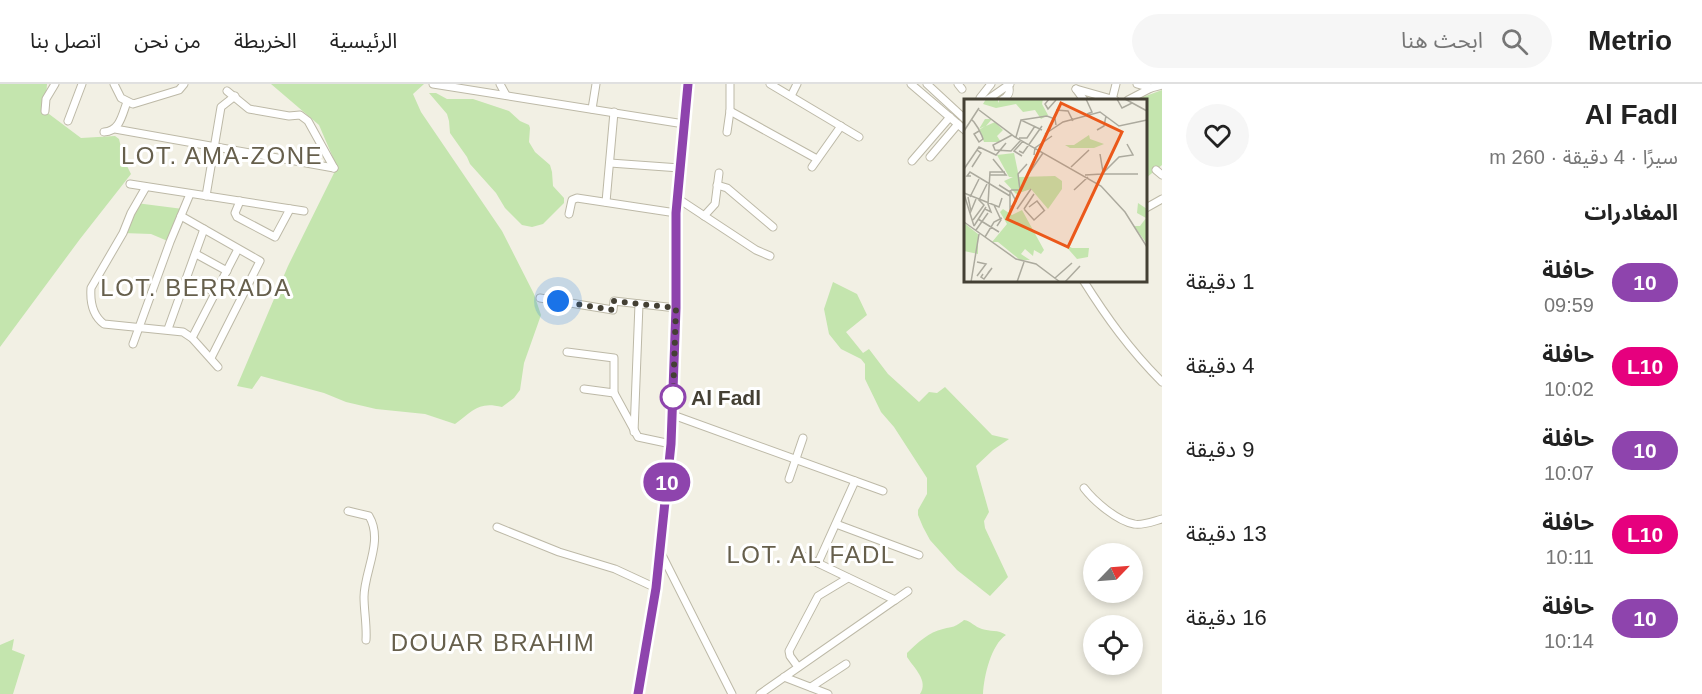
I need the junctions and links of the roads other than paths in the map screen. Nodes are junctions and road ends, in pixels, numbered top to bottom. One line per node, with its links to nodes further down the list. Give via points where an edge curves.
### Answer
1 (55, 84): 33 (street, via 46,99)
2 (82, 84): 38 (street)
3 (114, 84): 31 (street)
4 (184, 84): 31 (street, via 179,90 133,104)
5 (433, 84): 18 (street)
6 (500, 84): 23 (street)
7 (596, 84): 32 (street)
8 (688, 84): 39 (street)
9 (730, 84): 34 (street)
10 (770, 84): 25 (street)
11 (797, 84): 25 (street)
12 (911, 84): 19 (street)
13 (990, 84): 26 (street)
14 (1009, 84): 26 (street); 27 (street, via 1009,94)
15 (1116, 84): 29 (street)
16 (1137, 84): 21 (street)
17 (1162, 85): 21 (street)
18 (453, 86): 23 (street)
19 (923, 86): 36 (street); 37 (street)
20 (1077, 87): 28 (street)
21 (1151, 88): 30 (street)
22 (227, 91): 24 (street)
23 (506, 95): 32 (street)
24 (235, 96): 46 (street, via 221,107); 46 (street, via 249,109 300,115 308,121 334,168)
25 (791, 96): 40 (street)
26 (983, 99)
27 (1003, 99)
28 (1111, 99)
29 (1114, 99)
30 (1130, 99)
31 (127, 102): 42 (street)
32 (592, 109): 35 (street)
33 (45, 111)
34 (730, 111): 44 (street); 48 (street)
35 (614, 112): 39 (street); 50 (street)
36 (950, 117): 41 (street); 49 (street)
37 (964, 118)
38 (68, 121)
39 (684, 124): 52 (street)
40 (841, 126): 45 (street); 48 (street)
41 (963, 127): 47 (street)
42 (115, 129): 43 (street); 46 (street)
43 (104, 132)
44 (727, 132)
45 (859, 137)
46 (215, 148): 60 (street)
47 (930, 157)
48 (817, 159): 51 (street)
49 (912, 161)
50 (610, 163): 52 (street); 64 (street)
51 (812, 167)
52 (680, 168): 61 (street)
53 (1156, 170): 55 (street)
54 (719, 173): 57 (street)
55 (1162, 176)
56 (130, 184): 58 (street)
57 (717, 185): 71 (street, via 715,204); 72 (street, via 727,188)
58 (146, 186): 59 (street); 84 (street, via 91,288 90,298 97,319 104,324)
59 (190, 194): 60 (street); 70 (street)
60 (206, 196): 63 (street)
61 (677, 198): 68 (street); 71 (street)
62 (1162, 199): 65 (street)
63 (240, 201): 66 (street); 66 (street, via 237,217 275,237)
64 (606, 202): 68 (street); 69 (street, via 577,198 572,200)
65 (1147, 207)
66 (290, 209): 67 (street)
67 (304, 211)
68 (676, 213): 83 (street)
69 (569, 214)
70 (181, 216): 73 (street); 84 (street)
71 (704, 216): 76 (street)
72 (773, 227)
73 (204, 229): 74 (street); 75 (street)
74 (238, 249): 77 (street); 89 (street, via 260,261)
75 (196, 254): 77 (street); 78 (street)
76 (770, 256)
77 (227, 271): 80 (street)
78 (188, 279): 80 (street); 85 (street)
79 (1084, 282): 91 (street, via 1134,354)
80 (216, 293): 86 (street)
81 (540, 298): 82 (street, via 613,310 614,301)
82 (639, 304): 83 (street); 95 (street)
83 (676, 308): 94 (street)
84 (139, 327): 85 (street); 87 (street)
85 (168, 329): 86 (street)
86 (192, 338): 89 (street)
87 (133, 344)
88 (567, 352): 93 (street, via 614,358)
89 (211, 358): 90 (street)
90 (218, 367)
91 (1162, 382)
92 (584, 388): 93 (street)
93 (614, 393): 95 (street)
94 (673, 415): 97 (street); 98 (street)
95 (634, 432): 97 (street, via 638,437)
96 (803, 438): 98 (street)
97 (671, 444): 107 (street)
98 (795, 460): 99 (street); 100 (street)
99 (789, 479)
100 (855, 481): 102 (street); 105 (street)
101 (1084, 488): 104 (street, via 1095,500 1136,525)
102 (884, 491)
103 (348, 511): 115 (street, via 369,516 372,525 373,557 364,597)
104 (1162, 519)
105 (836, 524): 109 (street); 110 (street)
106 (497, 527): 112 (street, via 547,548 615,569)
107 (660, 551): 112 (street); 121 (street)
108 (801, 555): 110 (street)
109 (920, 555)
110 (818, 563): 111 (street)
111 (848, 578): 114 (street); 117 (street, via 819,596 789,651)
112 (656, 588): 120 (street)
113 (908, 591): 114 (street)
114 (895, 600): 117 (street)
115 (366, 640)
116 (846, 664): 119 (street)
117 (798, 668): 118 (street)
118 (784, 677): 119 (street); 122 (street)
119 (811, 687): 123 (street)
120 (638, 694)
121 (732, 694)
122 (760, 694)
123 (828, 694)

